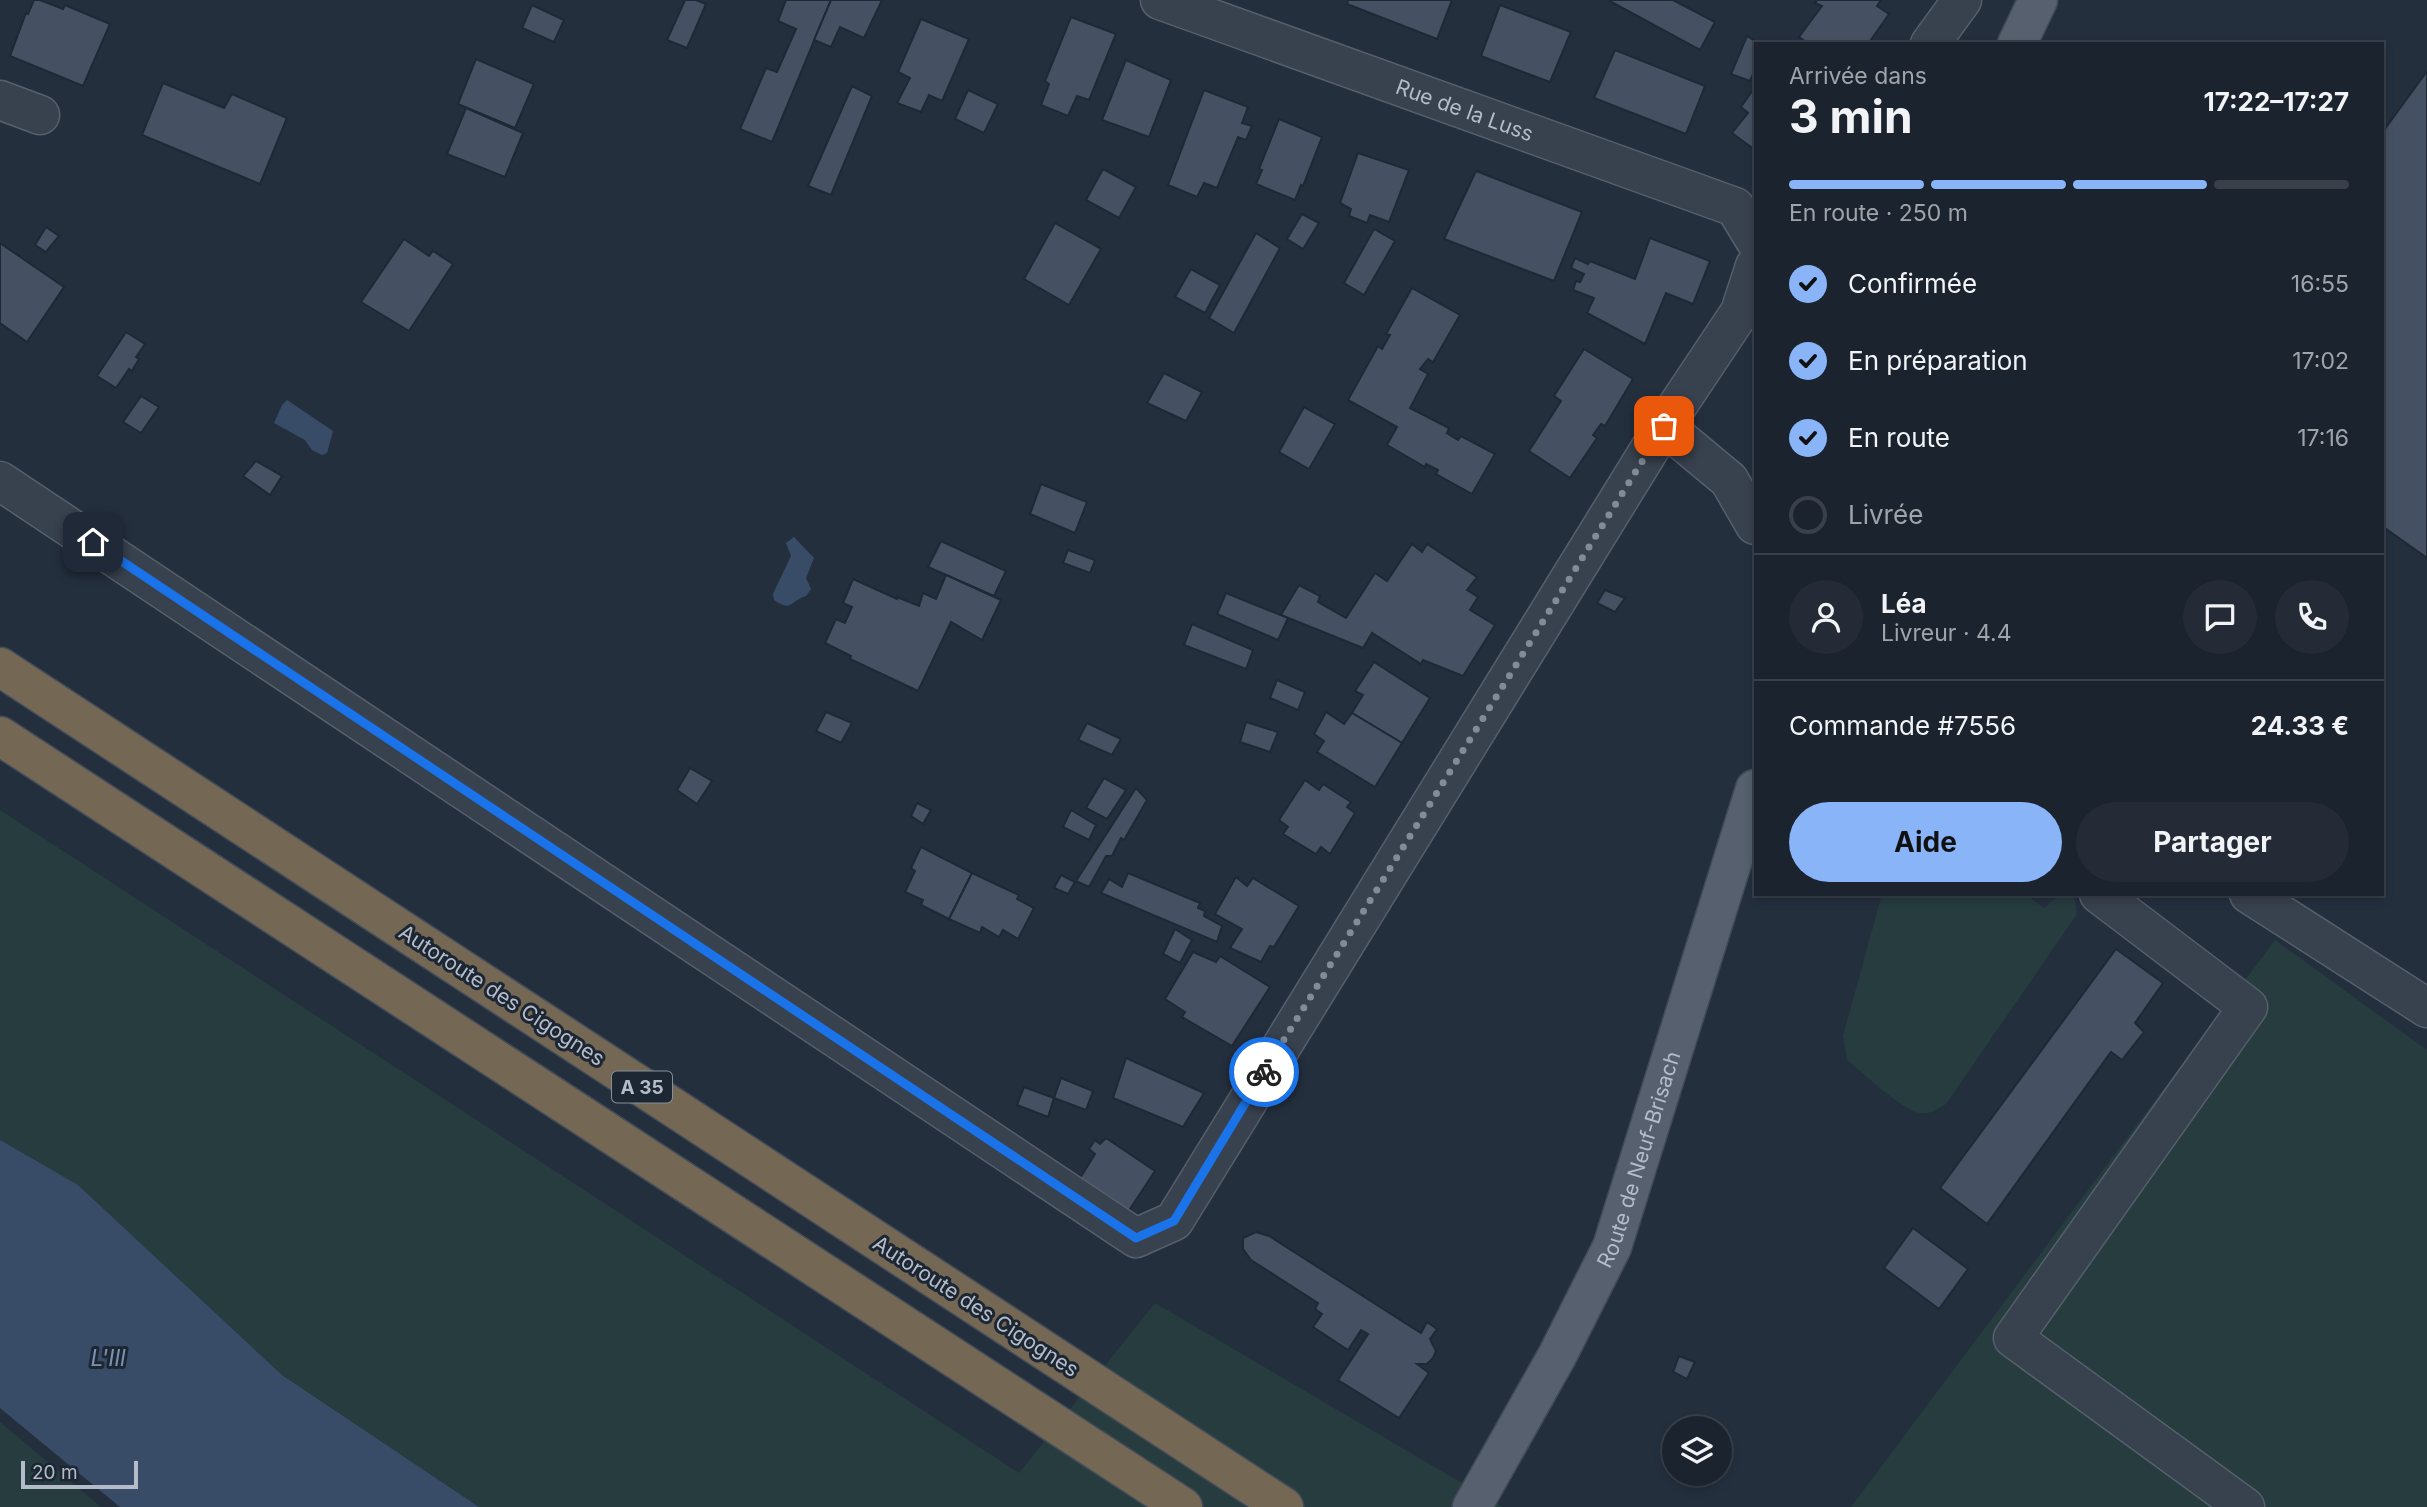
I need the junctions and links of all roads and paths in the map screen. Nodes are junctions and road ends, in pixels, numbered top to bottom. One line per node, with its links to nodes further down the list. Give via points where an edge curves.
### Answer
1 (1160, 0): 6 (street, Rue de la Luss, via 1735,207)
2 (1962, 0): 3 (street)
3 (1931, 42)
4 (0, 100): 5 (street)
5 (40, 115)
6 (1754, 238)
7 (1754, 270): 8 (street, via 1740,312)
8 (1664, 426): 9 (street); 10 (street, via 1174,1221 1136,1238)
9 (1742, 480): 11 (street)
10 (0, 481)
11 (1754, 522)
12 (0, 667): 20 (highway, Autoroute des Cigognes / A 35)
13 (0, 736): 19 (highway, A 35)
14 (1754, 792): 18 (main road, Route de Neuf-Brisach, via 1612,1247)
15 (2102, 896): 21 (street, via 2248,1007 2013,1338)
16 (2252, 896): 17 (street)
17 (2427, 1008)
18 (1476, 1500)
19 (1182, 1507)
20 (1284, 1507)
21 (2245, 1507)

